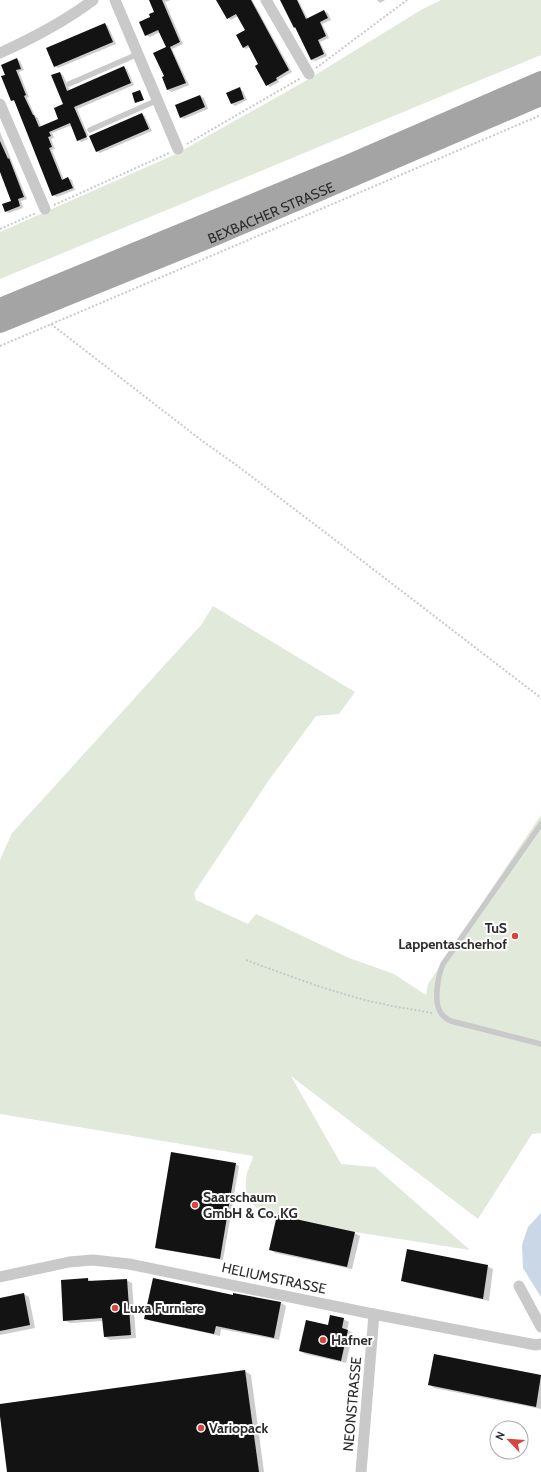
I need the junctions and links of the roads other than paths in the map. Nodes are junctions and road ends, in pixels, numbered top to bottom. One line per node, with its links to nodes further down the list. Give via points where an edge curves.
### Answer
1 (93, 0): 4 (street, via 46,31)
2 (115, 0): 5 (street)
3 (266, 0): 6 (street)
4 (0, 52)
5 (138, 54): 8 (lane); 10 (street)
6 (308, 74)
7 (541, 80): 15 (main road, BEXBACHER STRASSE, via 340,167)
8 (69, 84)
9 (541, 97): 16 (main road, BEXBACHER STRASSE, via 217,236)
10 (158, 100): 12 (lane); 13 (street)
11 (0, 104): 14 (street)
12 (90, 130)
13 (178, 149)
14 (45, 209)
15 (0, 307)
16 (0, 324)
17 (541, 824): 18 (lane, via 443,964 437,988 437,1007 441,1015 451,1021)
18 (541, 1044)
19 (0, 1277): 21 (street, HELIUMSTRASSE, via 69,1262 93,1260 129,1264)
20 (519, 1286): 22 (street)
21 (374, 1314): 23 (street, HELIUMSTRASSE); 24 (street, NEONSTRASSE)
22 (541, 1327)
23 (541, 1344)
24 (361, 1472)

